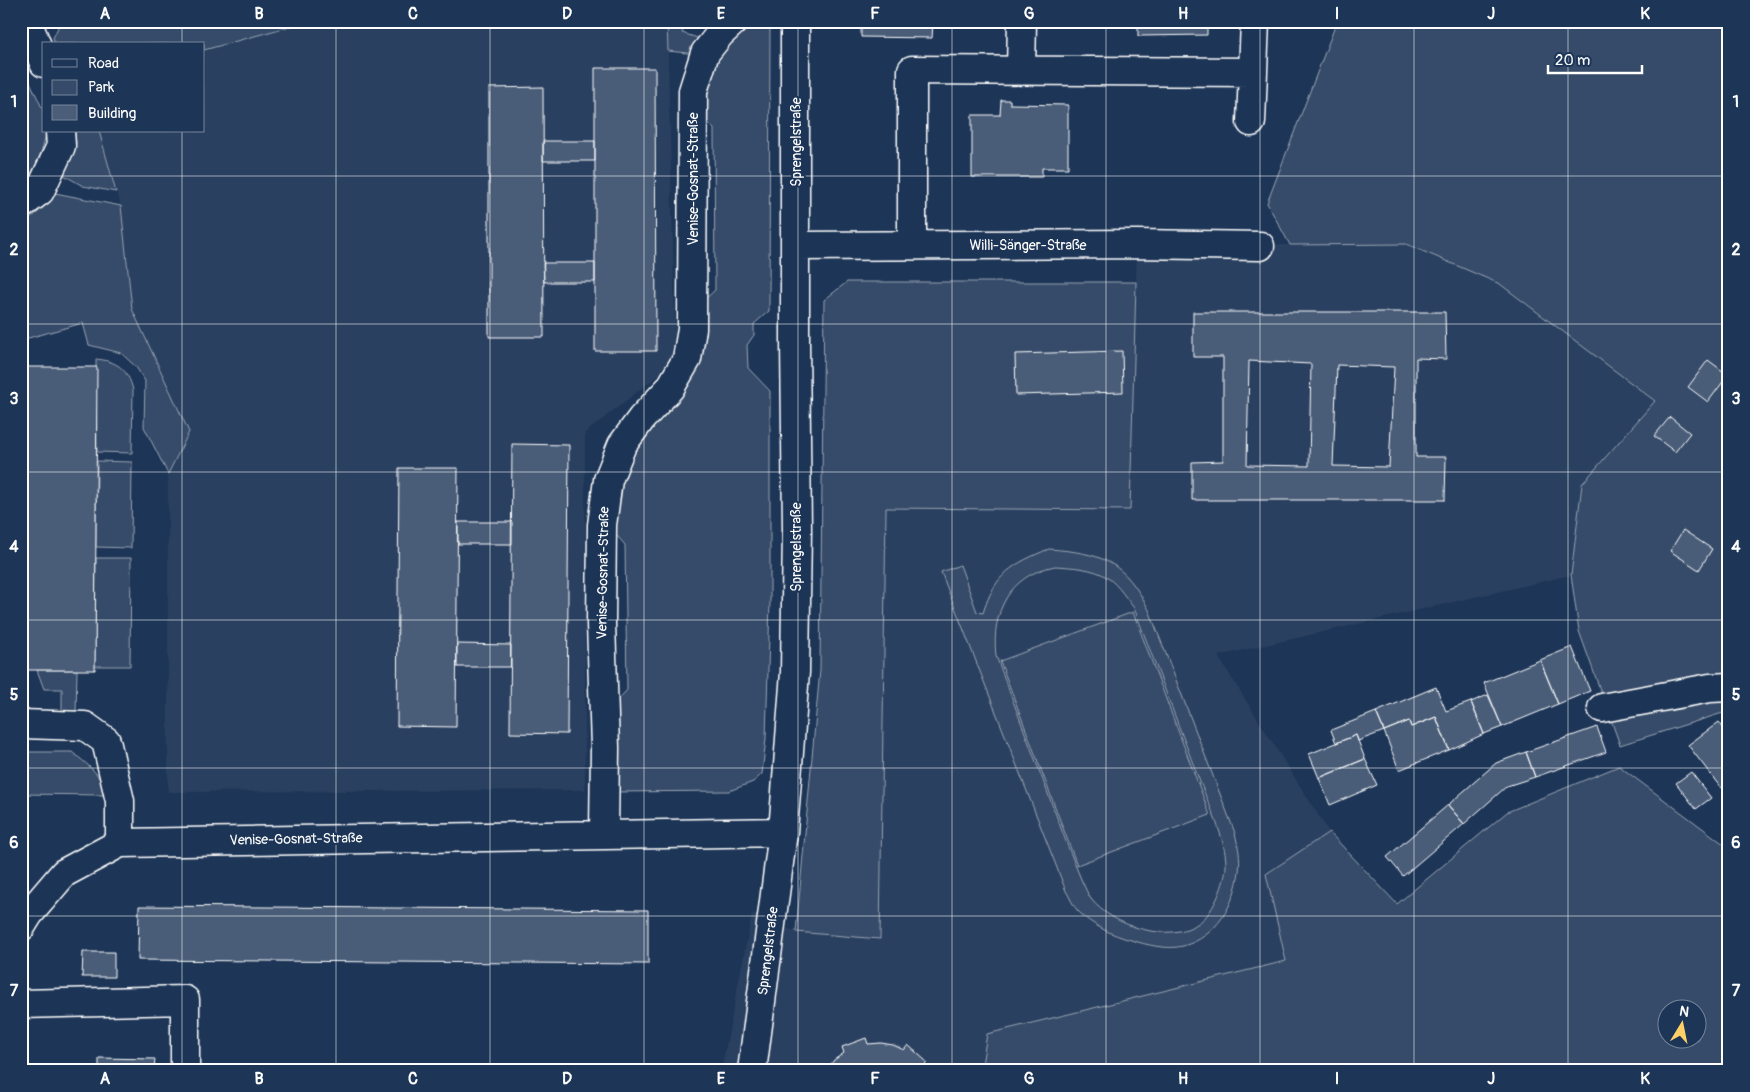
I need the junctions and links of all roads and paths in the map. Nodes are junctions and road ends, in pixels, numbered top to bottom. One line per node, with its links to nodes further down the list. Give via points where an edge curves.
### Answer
1 (27, 21): 6 (street)
2 (734, 21): 19 (street, Venise-Gosnat-Straße, via 706,53 693,91 692,329 687,359 670,388 622,444 608,480 602,525)
3 (795, 21): 13 (street, Sprengelstraße)
4 (1022, 21): 7 (street)
5 (1255, 21): 8 (street)
6 (42, 59)
7 (1021, 71): 8 (street); 12 (street, via 912,70)
8 (1252, 72): 9 (street)
9 (1251, 122)
10 (60, 132): 11 (street, via 61,146 40,191)
11 (21, 205)
12 (912, 245): 13 (street, Willi-Sänger-Straße); 14 (street, Willi-Sänger-Straße)
13 (796, 246): 18 (street, Sprengelstraße, via 795,672)
14 (1260, 246)
15 (1729, 688): 16 (street, via 1710,688)
16 (1602, 708)
17 (21, 724): 20 (street, via 85,726 106,741 120,801)
18 (783, 832): 19 (street, Venise-Gosnat-Straße); 24 (street, Sprengelstraße)
19 (604, 834): 20 (street, Venise-Gosnat-Straße)
20 (120, 843): 21 (street, Venise-Gosnat-Straße, via 64,873)
21 (21, 927)
22 (21, 1004): 23 (street, via 185,1000)
23 (185, 1071)
24 (752, 1071)

